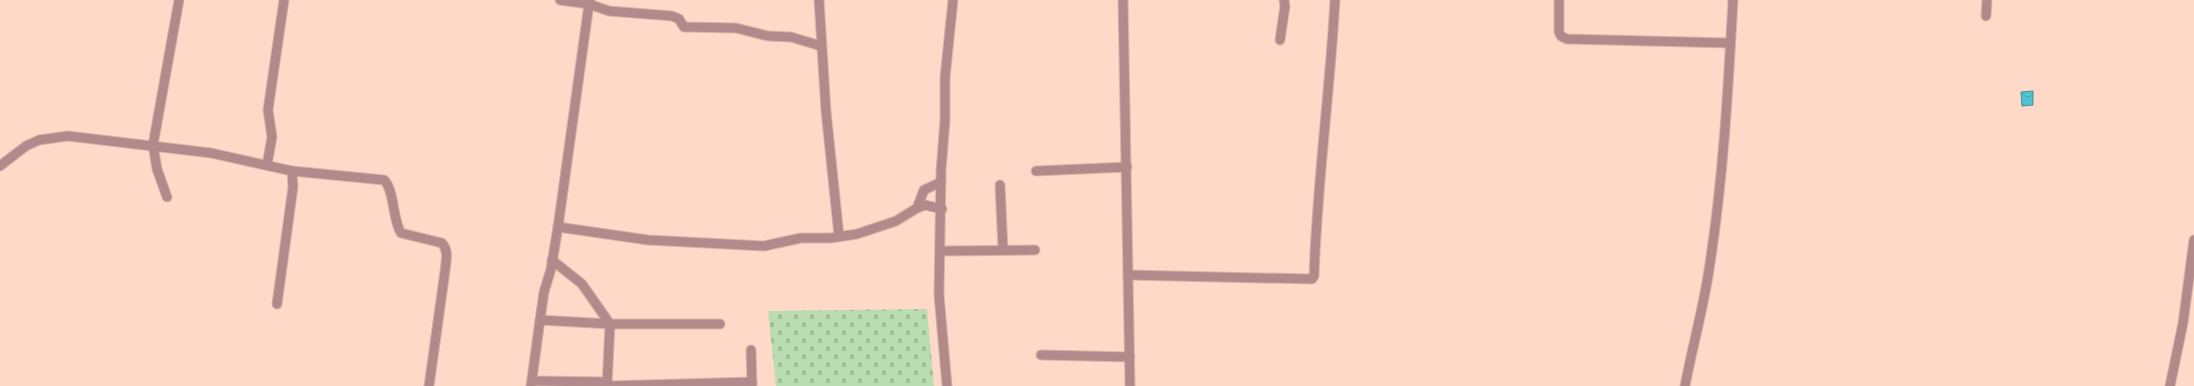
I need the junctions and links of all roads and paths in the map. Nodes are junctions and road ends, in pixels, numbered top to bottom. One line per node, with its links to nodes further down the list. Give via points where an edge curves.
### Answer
1 (179, 0): 17 (street)
2 (284, 0): 18 (street, via 268,110 272,136)
3 (560, 0): 12 (street)
4 (819, 0): 16 (street)
5 (953, 0): 23 (street, via 945,78)
6 (1123, 0): 20 (street)
7 (1284, 0): 14 (street)
8 (1335, 0): 35 (street, via 1312,279)
9 (1559, 0): 15 (street, via 1559,32 1567,38)
10 (1733, 0): 15 (street)
11 (1987, 0): 13 (street)
12 (590, 2): 16 (street, via 609,11 672,16 684,26 736,28 768,36 790,37); 28 (street)
13 (1986, 16)
14 (1280, 40)
15 (1730, 43): 49 (street, via 1718,205 1708,277)
16 (821, 46): 29 (street)
17 (153, 145): 18 (street); 19 (street, via 83,136 53,137 26,146); 25 (street, via 157,169)
18 (267, 165): 21 (street)
19 (0, 166)
20 (1127, 167): 22 (street); 35 (street)
21 (292, 171): 36 (street, via 294,187); 46 (street, via 384,180 389,188 401,233 442,243 445,246 447,256)
22 (1036, 171)
23 (941, 182): 26 (street, via 924,190); 27 (street)
24 (1000, 185): 31 (street)
25 (167, 197)
26 (917, 208): 27 (street, via 933,205); 29 (street, via 885,226)
27 (942, 208): 33 (street)
28 (558, 227): 29 (street, via 636,238 746,246 764,246 801,238); 34 (street)
29 (839, 236)
30 (2194, 240): 50 (street, via 2183,323)
31 (1003, 250): 32 (street); 33 (street)
32 (1035, 250)
33 (940, 251): 47 (street, via 939,295)
34 (552, 260): 37 (street); 38 (street, via 582,284)
35 (1128, 276): 42 (street)
36 (277, 304)
37 (540, 320): 38 (street); 43 (street)
38 (610, 324): 39 (street); 45 (street)
39 (720, 324)
40 (751, 350): 44 (street)
41 (1041, 355): 42 (street)
42 (1130, 357): 48 (street)
43 (532, 384): 45 (street)
44 (752, 384): 45 (street)
45 (608, 385)
46 (429, 386)
47 (947, 386)
48 (1130, 386)
49 (1685, 386)
50 (2170, 386)

